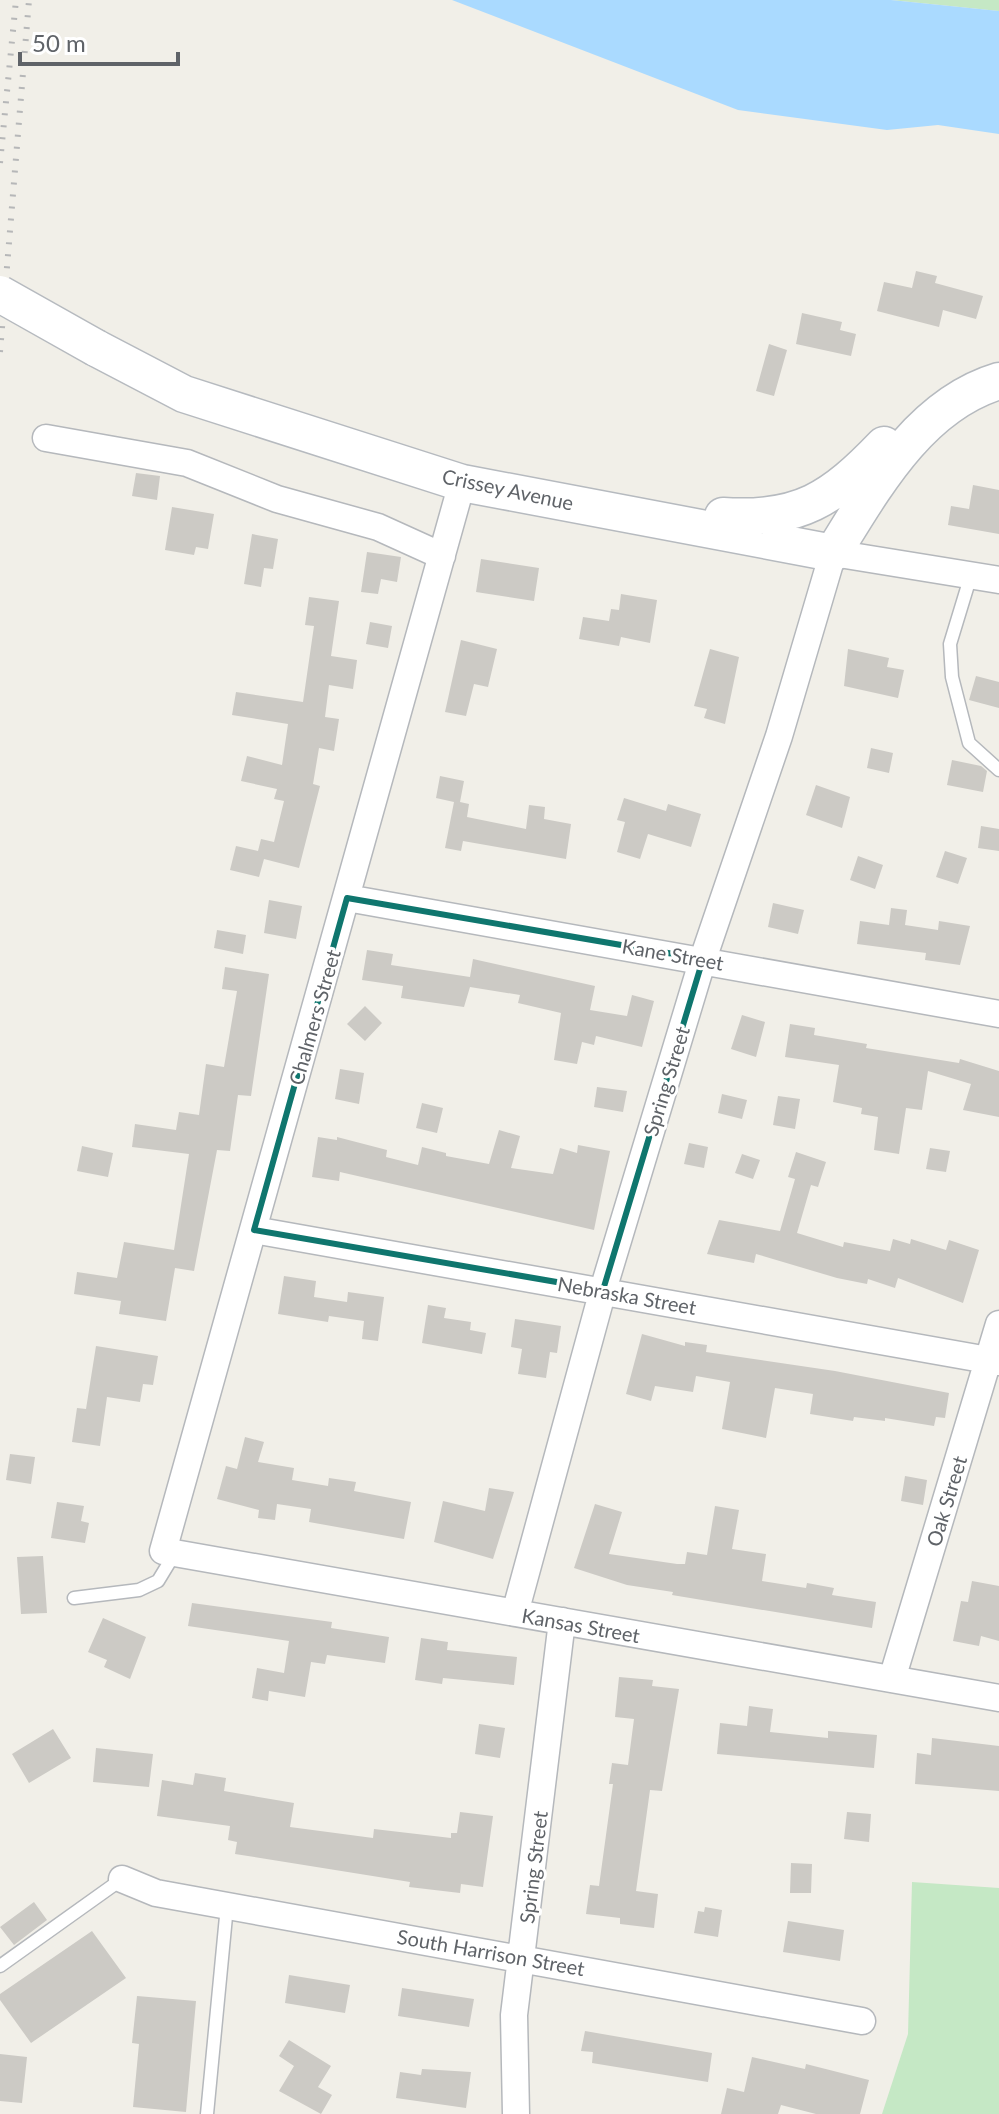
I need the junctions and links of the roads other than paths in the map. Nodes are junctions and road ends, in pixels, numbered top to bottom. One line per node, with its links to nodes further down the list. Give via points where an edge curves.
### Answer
1 (0, 294): 5 (main road, Crissey Avenue, bridge, via 184,394)
2 (999, 381): 3 (main road)
3 (956, 402): 6 (main road, via 898,431 838,490 792,512 734,516); 7 (main road, via 893,458)
4 (46, 438): 8 (street, via 187,463 277,499 378,527)
5 (462, 483): 6 (main road, Crissey Avenue); 8 (street, Chalmers Street)
6 (598, 508): 7 (main road, Crissey Avenue)
7 (833, 553): 9 (street, Crissey Avenue); 13 (street, Spring Street, via 779,736)
8 (442, 556): 12 (street, Chalmers Street)
9 (971, 575): 10 (street, Crissey Avenue); 11 (lane, via 950,644 952,677 969,743)
10 (999, 580)
11 (999, 770)
12 (347, 898): 13 (street, Kane Street); 15 (street, Chalmers Street)
13 (703, 959): 14 (street, Kane Street); 16 (street, Spring Street)
14 (999, 1014)
15 (254, 1230): 16 (street, Nebraska Street); 19 (street, Chalmers Street)
16 (603, 1290): 18 (street, Nebraska Street); 21 (street, Spring Street)
17 (999, 1324): 18 (street, Oak Street)
18 (994, 1361): 23 (street, Oak Street)
19 (169, 1552): 20 (lane, via 158,1581 139,1590); 21 (street, Kansas Street)
20 (74, 1598)
21 (515, 1613): 22 (street, Kansas Street)
22 (562, 1621): 23 (street, Kansas Street); 27 (street, Spring Street)
23 (892, 1679): 24 (street, Kansas Street)
24 (999, 1698)
25 (122, 1879): 26 (street, South Harrison Street, via 156,1893); 28 (lane)
26 (227, 1906): 27 (street, South Harrison Street); 30 (lane)
27 (522, 1957): 29 (street, South Harrison Street); 31 (street, Spring Street, via 514,2015)
28 (0, 1966)
29 (862, 2021)
30 (207, 2114)
31 (516, 2114)

